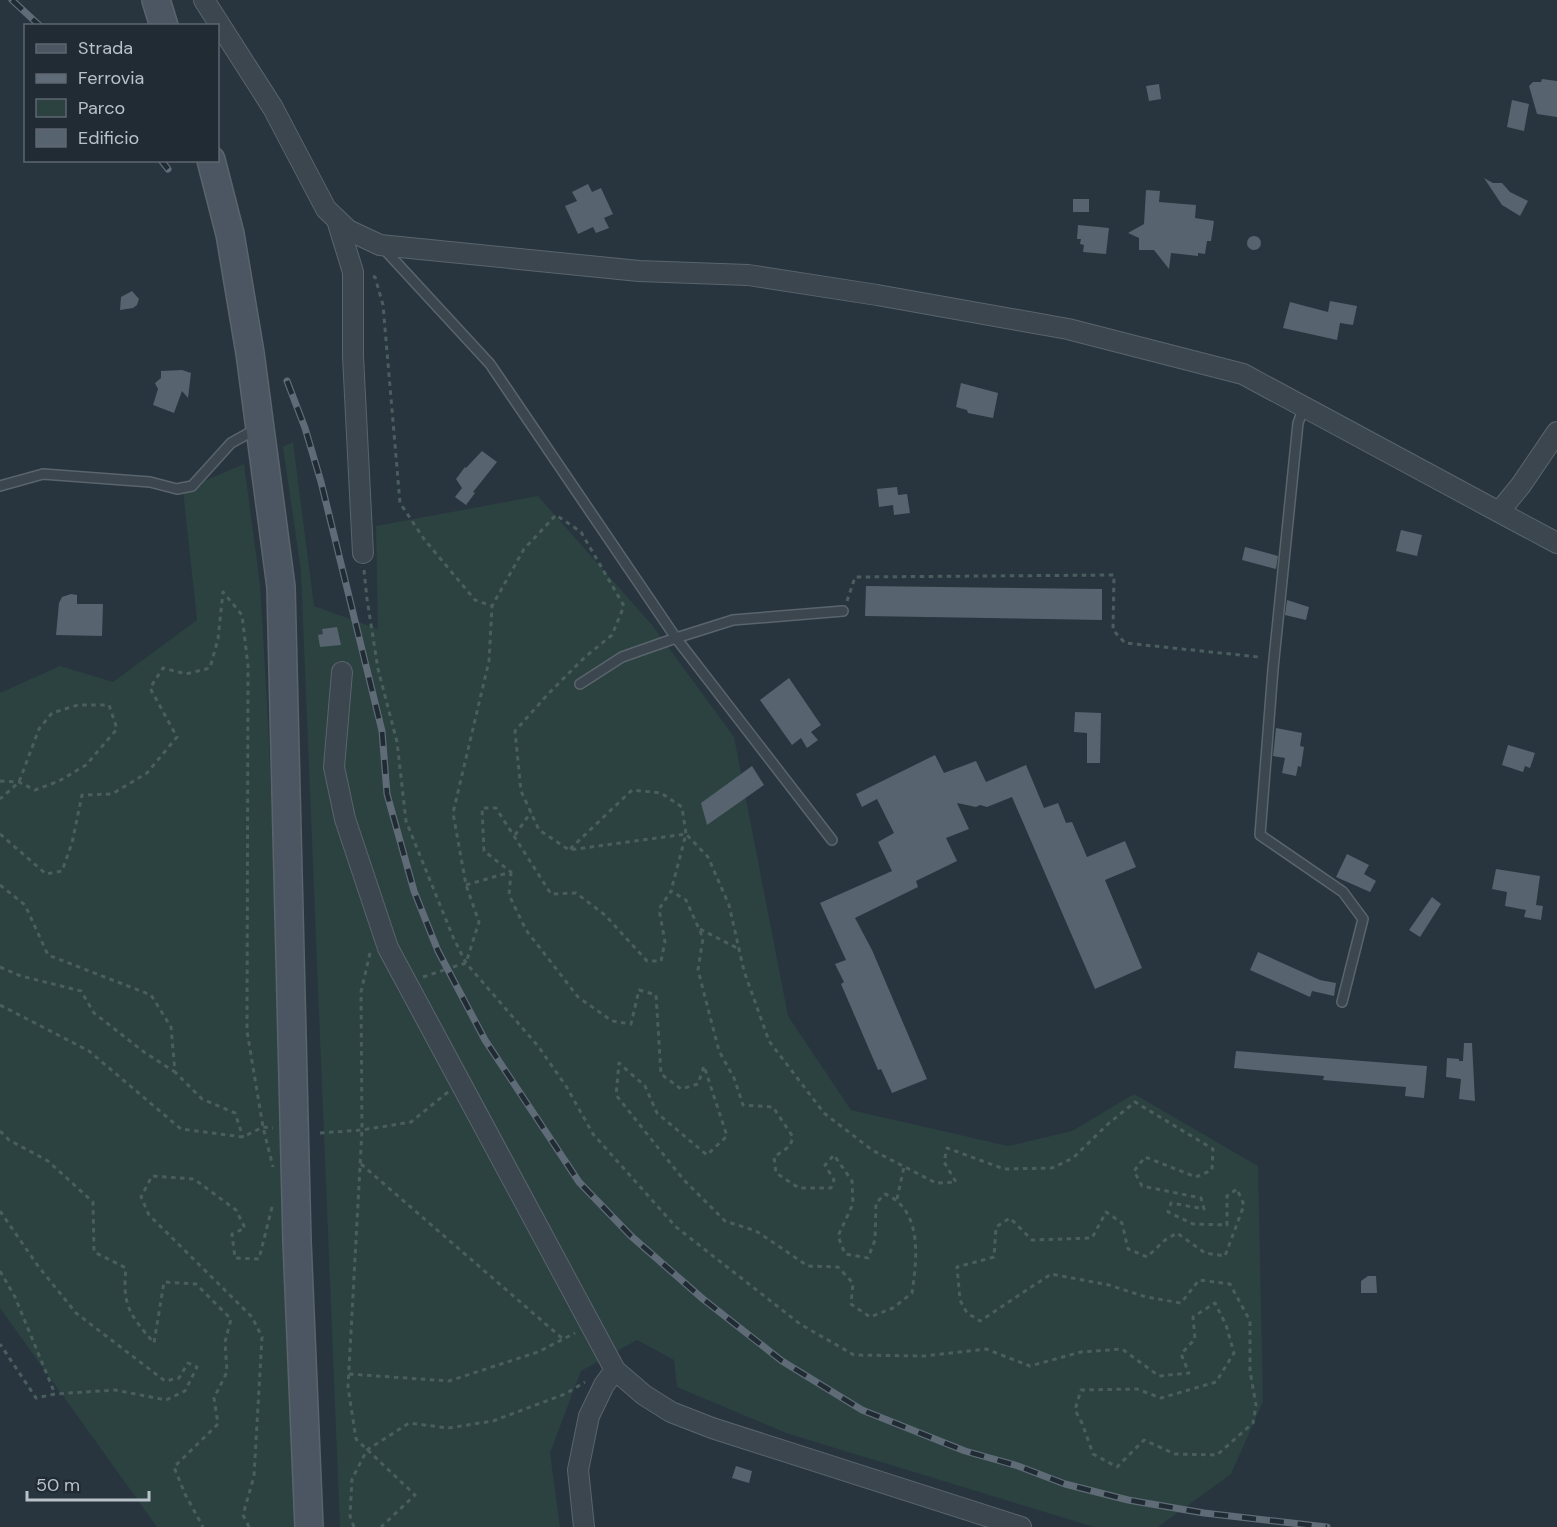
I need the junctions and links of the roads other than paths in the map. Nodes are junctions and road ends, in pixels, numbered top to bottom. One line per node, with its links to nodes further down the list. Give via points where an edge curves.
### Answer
1 (204, 0): 3 (street, via 273,108 326,209)
2 (212, 162): 6 (main road, via 230,234)
3 (338, 220): 4 (street, via 348,230); 11 (street, via 353,272)
4 (380, 245): 5 (street, via 639,271 748,275 877,295 1068,329 1243,374); 13 (lane, via 490,364)
5 (1304, 407): 9 (street); 17 (lane, via 1298,423 1260,835 1343,892 1363,919)
6 (258, 428): 8 (lane, via 231,443 192,486 177,489 150,482 43,474); 19 (main road, via 281,586 297,1241)
7 (1557, 432): 9 (street)
8 (0, 486)
9 (1499, 512): 10 (street)
10 (1557, 543)
11 (363, 553)
12 (843, 611): 13 (lane, via 733,620)
13 (676, 638): 15 (lane, via 622,657); 16 (lane)
14 (342, 672): 18 (street, via 334,767 345,819 388,948)
15 (580, 684)
16 (832, 840)
17 (1342, 1002)
18 (613, 1367): 20 (street, via 589,1416 578,1470); 21 (street, via 644,1395 671,1412)
19 (309, 1527)
20 (584, 1527)
21 (1021, 1527)

